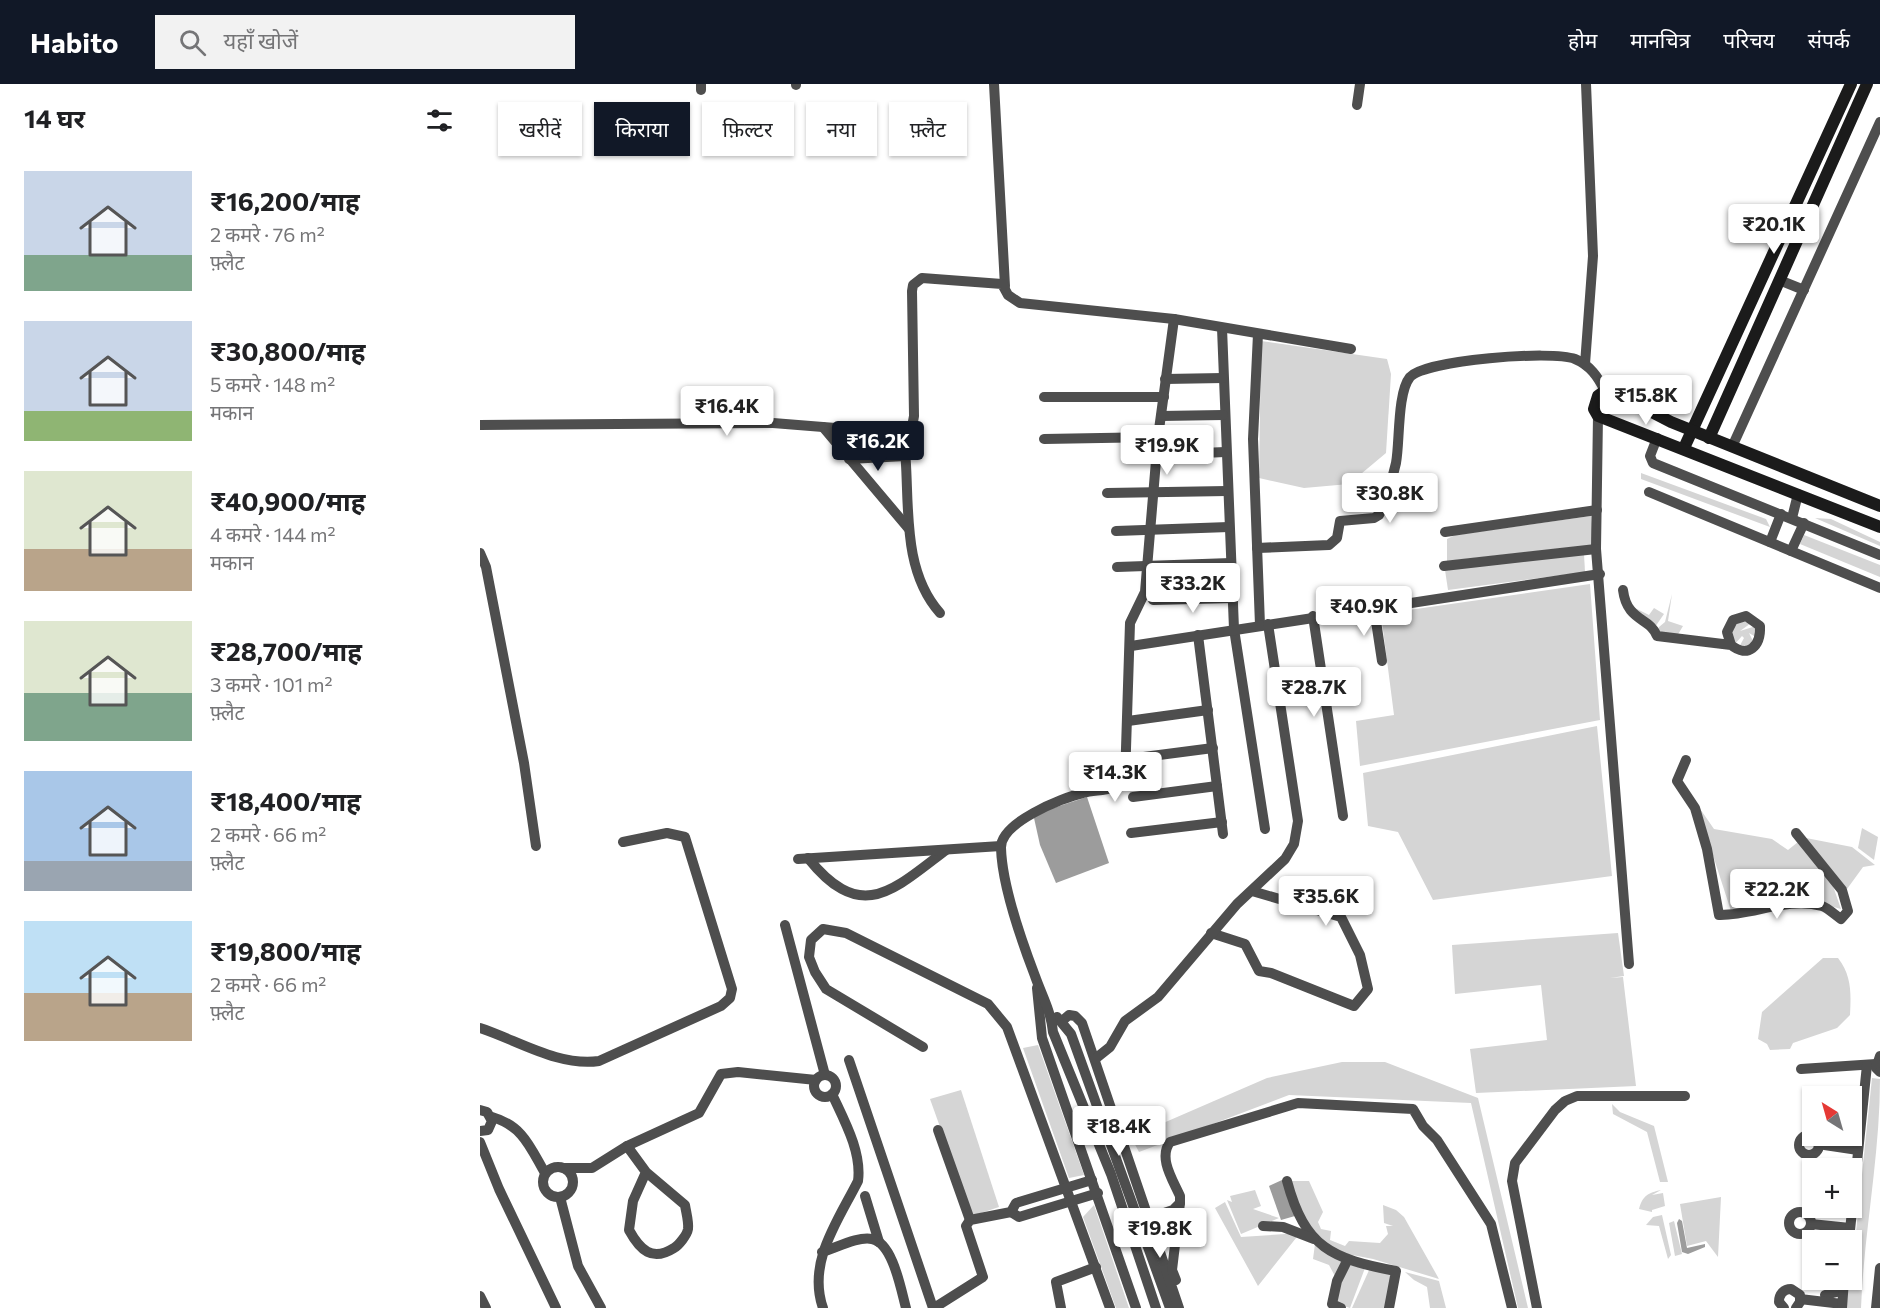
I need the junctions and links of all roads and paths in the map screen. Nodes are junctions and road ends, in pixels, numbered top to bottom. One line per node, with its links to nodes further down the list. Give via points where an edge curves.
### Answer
1 (994, 84): 9 (street)
2 (1360, 84): 6 (street)
3 (1586, 84): 15 (street, via 1593,256)
4 (1851, 84): 26 (street)
5 (1868, 84): 8 (street)
6 (1357, 105)
7 (1880, 122): 10 (street)
8 (1779, 280): 10 (street); 29 (street)
9 (1005, 286): 11 (street, via 1008,295 1020,303); 30 (street, via 929,278 913,285 914,416)
10 (1804, 290): 32 (street)
11 (1174, 319): 12 (street); 17 (street)
12 (1222, 328): 13 (street); 16 (street)
13 (1258, 334): 14 (street); 54 (street, via 1253,438)
14 (1351, 349)
15 (1585, 364): 18 (street, via 1597,375); 54 (street, via 1575,358 1534,355 1418,371 1405,385 1396,461 1379,515 1340,521 1337,538 1329,545)
16 (1223, 378): 17 (street); 21 (street)
17 (1165, 379): 20 (street)
18 (1605, 391): 23 (street, via 1598,396 1594,409); 26 (street)
19 (1044, 397): 20 (street)
20 (1164, 397): 22 (street)
21 (1224, 415): 22 (street); 34 (street)
22 (1161, 416): 27 (street)
23 (1598, 416): 28 (street); 44 (street)
24 (480, 425): 25 (street, via 740,423)
25 (823, 427): 30 (street, via 898,434); 37 (street)
26 (1692, 431): 29 (street); 33 (street)
27 (1158, 437): 31 (street); 35 (street)
28 (1657, 438): 33 (street); 45 (street, via 1650,456 1653,463)
29 (1709, 438): 32 (street)
30 (904, 439): 36 (street)
31 (1044, 439)
32 (1732, 447): 43 (street)
33 (1684, 448): 42 (street)
34 (1225, 452): 35 (street); 39 (street)
35 (1158, 455): 38 (street)
36 (905, 456): 37 (street); 50 (street)
37 (849, 459): 50 (street)
38 (1156, 490): 39 (street); 41 (street); 49 (street)
39 (1227, 491): 47 (street)
40 (1649, 492): 53 (street)
41 (1107, 493)
42 (1798, 494): 45 (street); 48 (street)
43 (1880, 506)
44 (1597, 510): 52 (street); 55 (street)
45 (1786, 516): 46 (street); 53 (street)
46 (1804, 523): 56 (street); 58 (street)
47 (1229, 527): 49 (street); 59 (street)
48 (1880, 527)
49 (1151, 529): 51 (street); 60 (street)
50 (909, 530): 69 (street, via 918,570 931,603)
51 (1116, 531)
52 (1445, 532)
53 (1770, 542): 56 (street)
54 (1257, 548): 71 (street)
55 (1596, 549): 61 (street); 63 (street)
56 (1791, 551): 64 (street)
57 (480, 553): 91 (street, via 486,567 524,763)
58 (1880, 555)
59 (1231, 563): 60 (street); 66 (street)
60 (1148, 565): 62 (street); 75 (street, via 1145,592 1130,623)
61 (1444, 566)
62 (1117, 567)
63 (1600, 574): 68 (street); 97 (street)
64 (1880, 588)
65 (1623, 590): 74 (street, via 1628,608 1658,636)
66 (1233, 598): 67 (street); 72 (street)
67 (1154, 600)
68 (1374, 608): 70 (street); 76 (street)
69 (940, 613)
70 (1313, 616): 71 (street); 84 (street)
71 (1264, 625): 72 (street); 94 (street, via 1298,832 1286,859)
72 (1234, 629): 73 (street); 86 (street)
73 (1198, 635): 75 (street); 77 (street)
74 (1731, 645)
75 (1131, 646): 78 (street)
76 (1382, 661)
77 (1208, 710): 78 (street); 79 (street)
78 (1128, 721): 92 (street, via 1125,780 1120,786 1082,793 1024,818 1009,829)
79 (1212, 748): 80 (street); 82 (street)
80 (1136, 758)
81 (1686, 760): 88 (street, via 1677,781 1695,808 1719,915 1736,916 1782,904 1822,906 1841,919 1848,911 1842,890)
82 (1217, 786): 83 (street); 85 (street)
83 (1133, 797)
84 (1343, 816)
85 (1222, 822): 87 (street); 89 (street)
86 (1265, 829)
87 (1131, 833)
88 (1796, 833)
89 (1224, 834)
90 (623, 842): 101 (street, via 667,833 685,837 728,973 730,998 721,1006 599,1061 584,1063 518,1044)
91 (536, 846)
92 (1001, 846): 93 (street); 98 (street, via 1002,867)
93 (946, 850): 93 (street, via 803,858 845,893 874,896 901,884)
94 (1252, 891): 96 (street); 96 (street, via 1341,917 1360,955 1368,989 1354,1006 1259,971 1245,944)
95 (785, 925): 107 (street)
96 (1211, 933): 103 (street, via 1158,997 1125,1021 1110,1047)
97 (1629, 964)
98 (1037, 982): 99 (street); 125 (street, via 1042,1038)
99 (1052, 1013): 100 (street); 114 (street, via 1053,1032)
100 (1062, 1021): 103 (street, via 1069,1016 1079,1017); 112 (street, via 1071,1034)
101 (480, 1028)
102 (923, 1047): 127 (street, via 826,989 809,957 811,940 823,929 846,933 988,1004 1007,1027)
103 (1095, 1059): 134 (street)
104 (849, 1060): 157 (street)
105 (1876, 1064): 106 (street); 119 (street)
106 (1801, 1069)
107 (820, 1077): 108 (street, via 832,1077 836,1084); 108 (street, via 814,1088 818,1094); 117 (street, via 721,1074 699,1113)
108 (832, 1094): 142 (street, via 847,1125 860,1172)
109 (1685, 1096): 168 (street, via 1577,1096 1555,1110 1515,1163 1512,1181)
110 (480, 1110): 111 (street)
111 (492, 1117): 115 (street, via 490,1127); 124 (street, via 517,1128)
112 (1105, 1126): 114 (street); 162 (street)
113 (938, 1130): 136 (street)
114 (1093, 1130): 161 (street)
115 (480, 1131)
116 (480, 1142): 153 (street)
117 (627, 1146): 122 (street, via 592,1168); 123 (street)
118 (1834, 1146): 119 (street)
119 (1858, 1149): 139 (street)
120 (1845, 1152): 121 (street)
121 (1853, 1158)
122 (563, 1168): 124 (street, via 554,1167); 130 (street, via 571,1174 573,1184 569,1193)
123 (646, 1172): 123 (street, via 685,1205 688,1230 678,1245 662,1255 642,1248 629,1230 633,1201)
124 (546, 1173): 130 (street, via 544,1188 550,1195)
125 (1092, 1180): 127 (street); 128 (street)
126 (1287, 1181): 141 (street, via 1294,1208)
127 (1067, 1187): 131 (street); 133 (street, via 1016,1203)
128 (1098, 1193): 131 (street); 160 (street)
129 (865, 1196): 140 (street)
130 (560, 1197): 154 (street, via 578,1266)
131 (1072, 1201): 133 (street, via 1019,1217); 144 (street)
132 (1180, 1203): 134 (street, via 1173,1210); 164 (street, via 1172,1270); 167 (street, via 1164,1158 1170,1142 1298,1103 1413,1108 1491,1224)
133 (1011, 1212): 136 (street)
134 (1149, 1218): 163 (street)
135 (1847, 1218): 139 (street)
136 (970, 1220): 157 (street, via 966,1226 983,1277)
137 (1811, 1224): 139 (street)
138 (1263, 1226): 141 (street, via 1294,1230)
139 (1847, 1228)
140 (879, 1242): 142 (street, via 863,1240); 156 (street, via 889,1252)
141 (1319, 1244): 143 (street)
142 (822, 1252): 155 (street, via 818,1287)
143 (1347, 1261): 165 (street, via 1332,1304); 166 (street, via 1396,1271)
144 (1095, 1267): 158 (street, via 1056,1282); 159 (street)
145 (1880, 1268): 170 (street)
146 (1837, 1290): 148 (street)
147 (1844, 1290): 151 (street)
148 (1825, 1295)
149 (480, 1296): 152 (street)
150 (1798, 1303): 151 (street); 169 (street, via 1795,1290 1785,1290 1779,1299)
151 (1842, 1306)
152 (486, 1308)
153 (556, 1308)
154 (601, 1308)
155 (823, 1308)
156 (906, 1308)
157 (933, 1308)
158 (1061, 1308)
159 (1110, 1308)
160 (1136, 1308)
161 (1156, 1308)
162 (1170, 1308)
163 (1179, 1308)
164 (1186, 1308)
165 (1341, 1308)
166 (1389, 1308)
167 (1512, 1308)
168 (1537, 1308)
169 (1784, 1308)
170 (1876, 1308)

